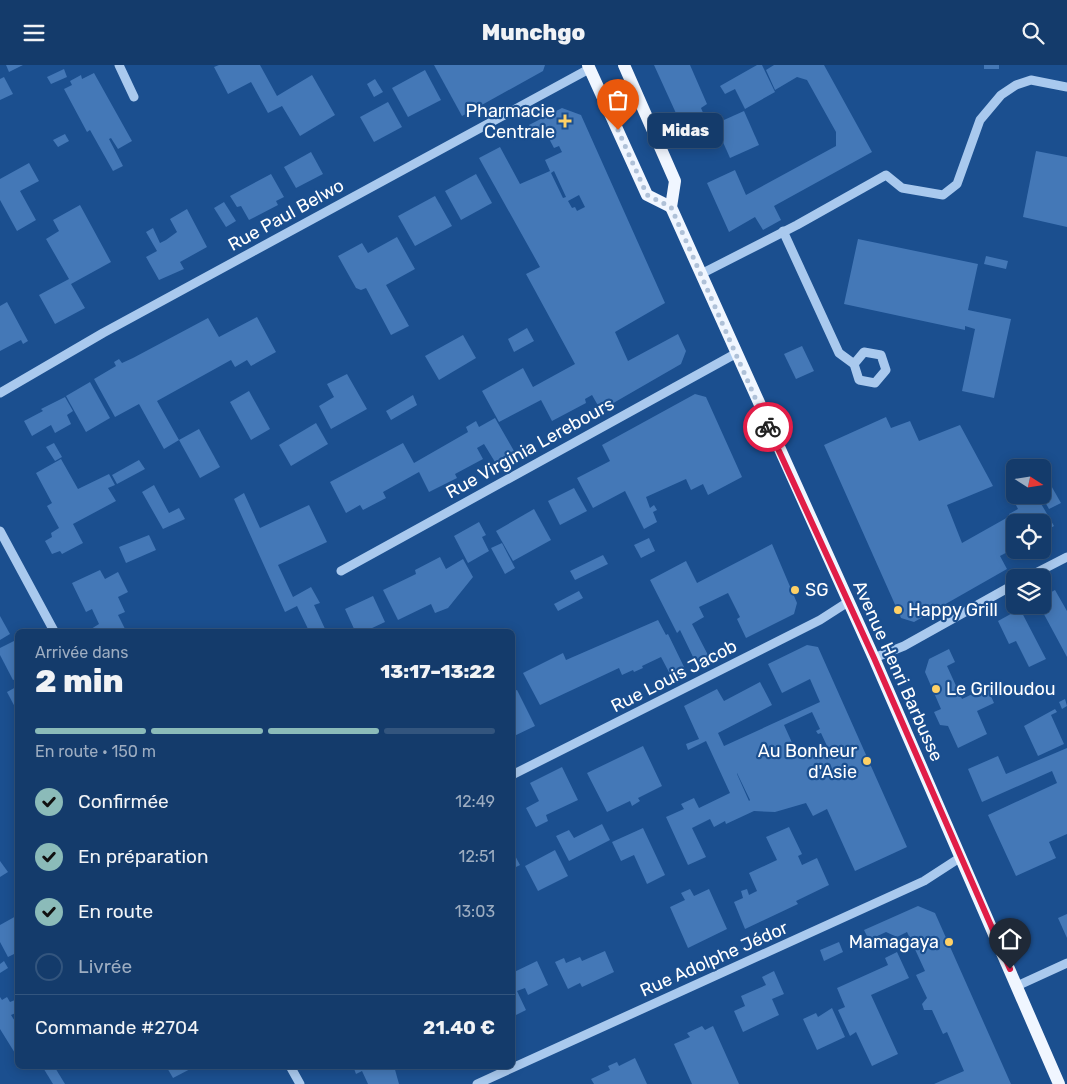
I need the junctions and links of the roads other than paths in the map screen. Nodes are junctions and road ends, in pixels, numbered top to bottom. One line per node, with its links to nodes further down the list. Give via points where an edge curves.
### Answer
1 (119, 65): 5 (street)
2 (624, 65): 6 (main road, via 675,181)
3 (591, 66): 6 (main road, via 647,195); 11 (street, Rue Paul Belwo, via 103,333)
4 (1067, 87): 7 (street, via 1031,80 1001,95 980,120 957,184 943,195 902,188 886,175)
5 (134, 97)
6 (671, 207): 8 (main road, Avenue Henri Barbusse)
7 (783, 231): 8 (street); 10 (street, via 839,353)
8 (701, 274): 9 (main road, Avenue Henri Barbusse)
9 (735, 354): 15 (street, Rue Virginia Lerebours); 17 (main road, Avenue Henri Barbusse)
10 (854, 364)
11 (0, 393)
12 (0, 531): 18 (street)
13 (1067, 557): 14 (street)
14 (1044, 569)
15 (341, 571)
16 (1006, 590): 19 (street, via 904,646)
17 (848, 602): 19 (main road, Avenue Henri Barbusse); 20 (street, Rue Louis Jacob, via 820,620)
18 (53, 629)
19 (874, 658): 21 (main road, Avenue Henri Barbusse)
20 (515, 773)
21 (961, 857): 23 (main road, Avenue Henri Barbusse); 24 (street, Rue Adolphe Jédor, via 924,881)
22 (1067, 963): 23 (street)
23 (1017, 986): 29 (main road, Avenue Henri Barbusse)
24 (515, 1067)
25 (292, 1069): 27 (street)
26 (510, 1069): 28 (street, Rue Adolphe Jédor)
27 (300, 1084)
28 (477, 1084)
29 (1059, 1084)

